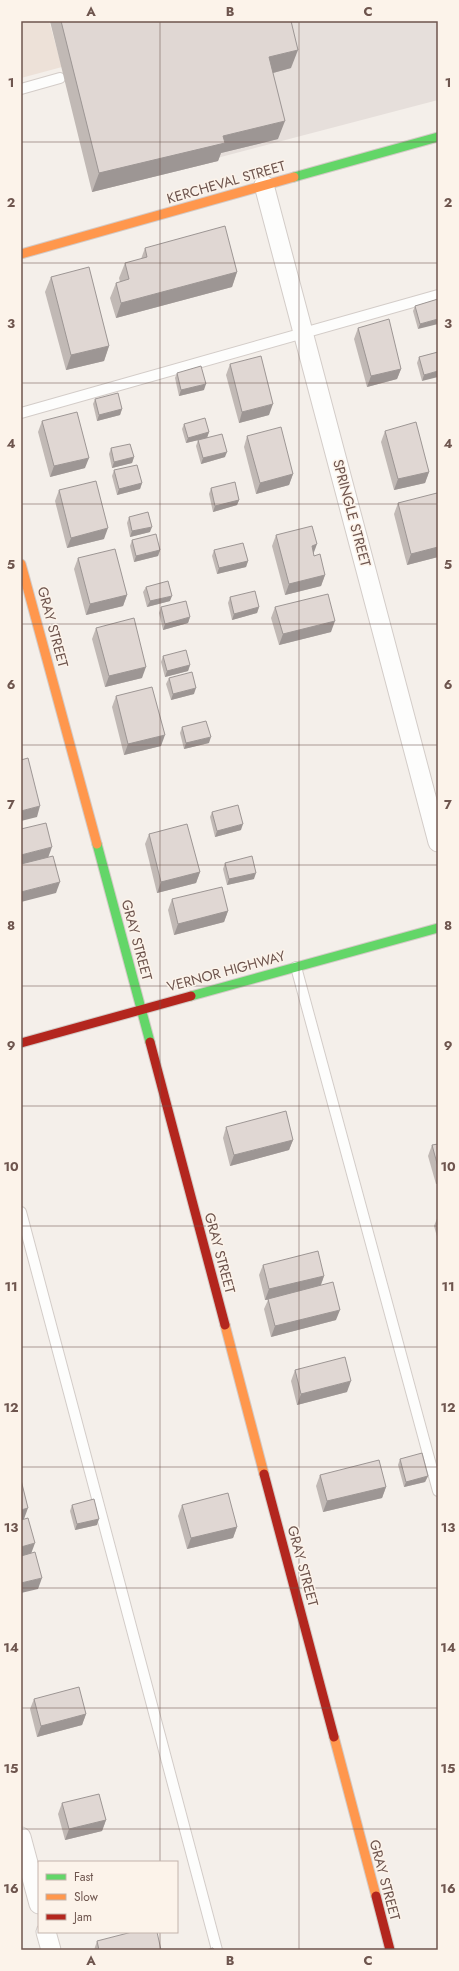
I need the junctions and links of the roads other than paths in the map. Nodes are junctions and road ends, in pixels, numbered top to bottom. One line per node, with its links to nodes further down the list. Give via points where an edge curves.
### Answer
1 (60, 78): 2 (lane)
2 (21, 89)
3 (438, 137): 4 (street, KERCHEVAL STREET)
4 (264, 185): 5 (street, KERCHEVAL STREET); 7 (street, SPRINGLE STREET)
5 (21, 254)
6 (438, 295): 7 (lane)
7 (303, 333): 8 (lane); 10 (street, SPRINGLE STREET)
8 (21, 412)
9 (21, 564): 13 (street, GRAY STREET)
10 (438, 842)
11 (438, 928): 12 (street, VERNOR HIGHWAY)
12 (296, 967): 13 (street, VERNOR HIGHWAY); 16 (lane)
13 (142, 1009): 14 (street, VERNOR HIGHWAY); 22 (street, GRAY STREET)
14 (21, 1042)
15 (21, 1212): 21 (lane)
16 (438, 1491)
17 (21, 1837): 18 (street)
18 (38, 1900)
19 (46, 1933): 20 (street)
20 (51, 1950)
21 (217, 1950)
22 (390, 1950)

